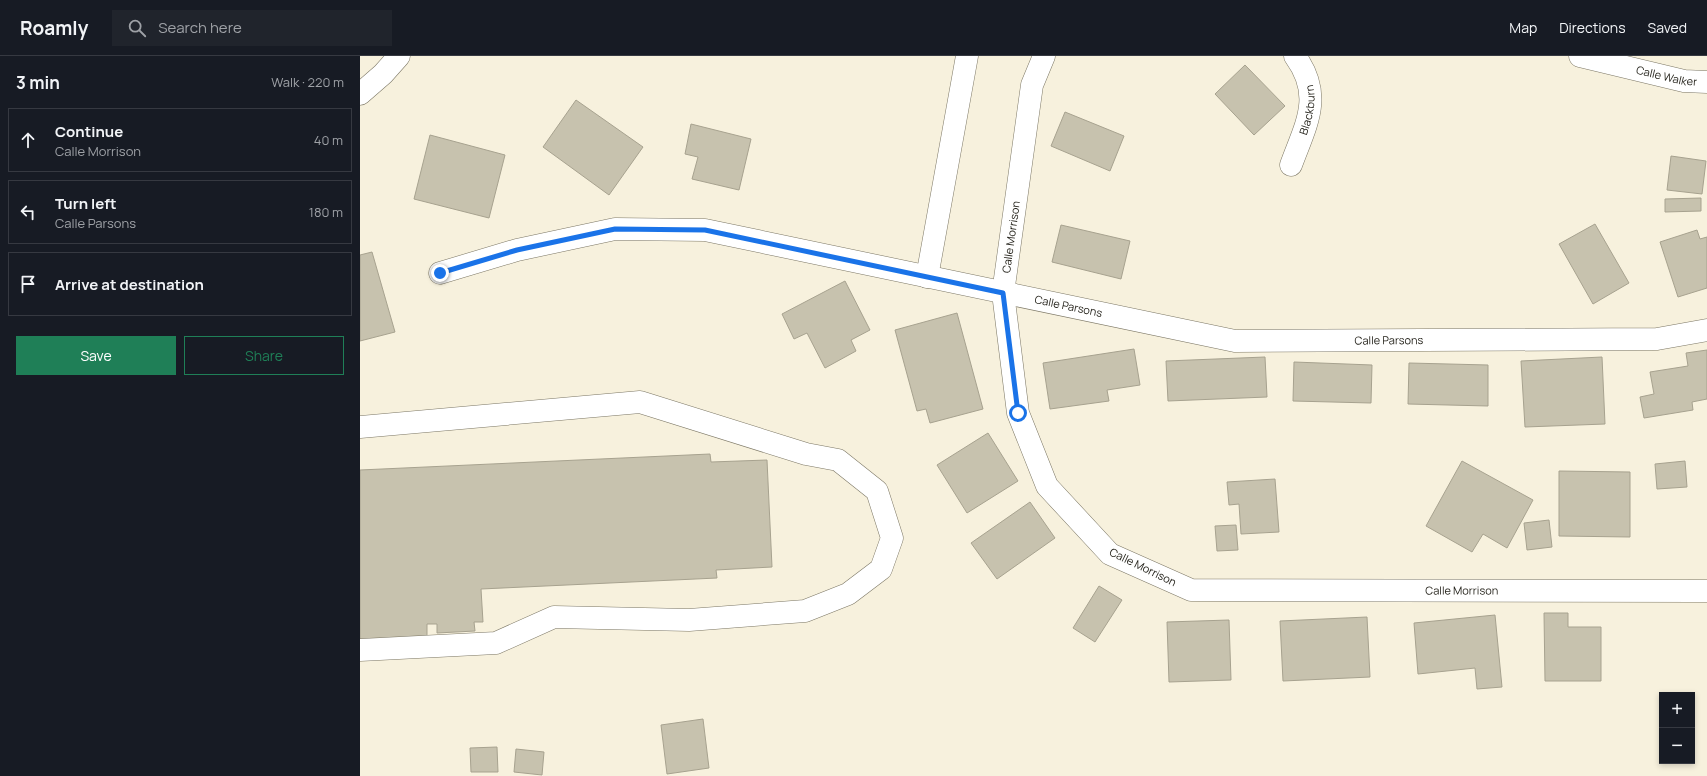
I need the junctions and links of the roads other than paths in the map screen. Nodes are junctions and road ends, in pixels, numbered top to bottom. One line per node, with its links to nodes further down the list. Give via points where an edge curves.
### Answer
1 (399, 56): 7 (street)
2 (967, 56): 10 (street)
3 (1044, 56): 11 (street, Calle Morrison, via 1032,85)
4 (1295, 56): 8 (street, Blackburn, via 1305,74 1311,97 1310,113)
5 (1580, 56): 6 (street, Calle Walker, via 1684,81)
6 (1707, 82)
7 (360, 94)
8 (1291, 165)
9 (440, 273): 10 (street, Calle Parsons, via 517,250 615,229 705,230)
10 (926, 277): 11 (street, Calle Parsons)
11 (1003, 293): 12 (street, Calle Parsons, via 1235,341 1658,339); 14 (street, Calle Morrison, via 1018,413 1047,486 1110,554 1191,590)
12 (1707, 330)
13 (360, 427): 15 (street, via 640,402 806,454 838,460 877,491 892,538 881,569 848,594 805,611 689,620 554,617 496,643)
14 (1707, 591)
15 (360, 650)

